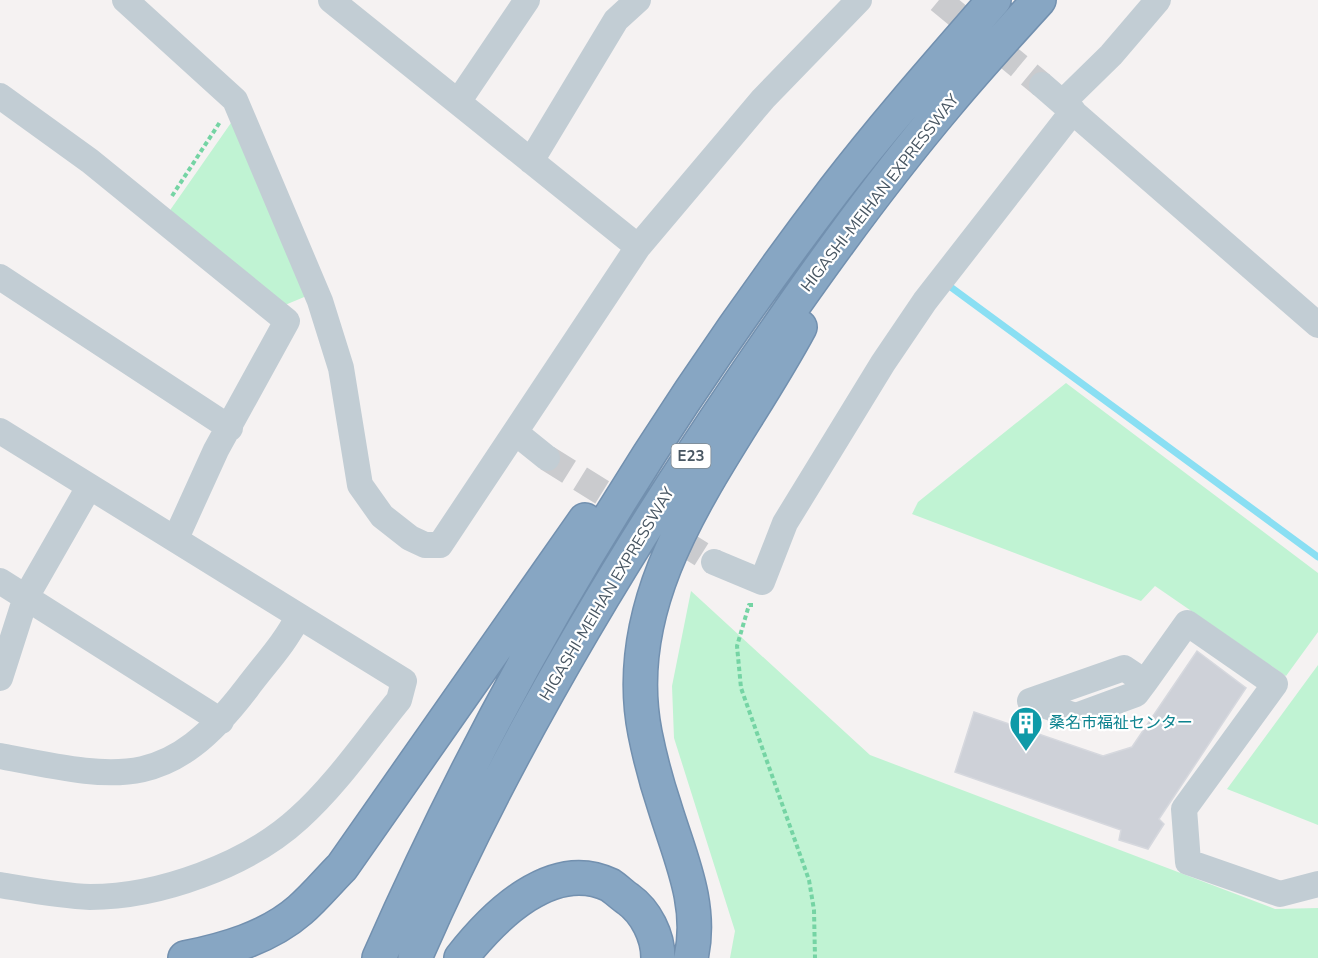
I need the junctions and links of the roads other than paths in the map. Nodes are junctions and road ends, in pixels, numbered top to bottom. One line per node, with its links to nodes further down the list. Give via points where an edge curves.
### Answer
1 (125, 0): 18 (street, via 235,100)
2 (331, 0): 11 (street)
3 (527, 0): 11 (street)
4 (638, 0): 13 (street, via 616,20)
5 (994, 0): 14 (highway, HIGASHI-MEIHAN EXPRESSWAY / E23)
6 (1039, 0): 15 (highway, HIGASHI-MEIHAN EXPRESSWAY / E23, via 947,104)
7 (1158, 0): 12 (street)
8 (857, 1): 16 (street, via 763,99)
9 (1042, 85): 12 (street)
10 (0, 96): 19 (street, via 90,161)
11 (458, 102): 13 (street)
12 (1068, 107): 20 (street); 27 (street, via 884,363 785,523 759,593)
13 (531, 161): 16 (street)
14 (835, 189): 37 (highway, via 733,310 342,867 298,912 262,934 227,949); 38 (highway, HIGASHI-MEIHAN EXPRESSWAY / E23, via 669,424 587,555 458,789)
15 (865, 207): 39 (highway, HIGASHI-MEIHAN EXPRESSWAY / E23, via 706,433 617,571 488,802); 42 (highway, via 783,360 686,522 663,569 644,632 639,672 645,732 694,906)
16 (638, 247): 23 (street)
17 (0, 277): 21 (street)
18 (320, 301): 19 (street); 23 (street, via 341,368 360,485 382,516 410,538 440,544)
19 (287, 321): 21 (street)
20 (1318, 325)
21 (230, 428): 26 (street)
22 (0, 431): 25 (street)
23 (516, 433): 24 (street)
24 (547, 458)
25 (89, 487): 26 (street); 29 (street)
26 (176, 538): 30 (street)
27 (714, 562)
28 (0, 581): 29 (street)
29 (26, 597): 31 (street); 33 (street)
30 (298, 617): 33 (street); 36 (street, via 404,681 399,700 297,820 219,869 129,893 91,897)
31 (0, 678)
32 (1145, 682): 35 (street, via 1187,623 1275,684 1184,809 1188,862 1280,894)
33 (221, 721): 34 (street, via 196,745 171,760 127,773 74,770)
34 (0, 756)
35 (1318, 884)
36 (0, 885)
37 (185, 958)
38 (379, 958)
39 (415, 958)
40 (461, 958): 41 (highway, via 498,915 523,897 550,884 578,879 609,885 637,905 651,926)
41 (658, 958)
42 (691, 958)

